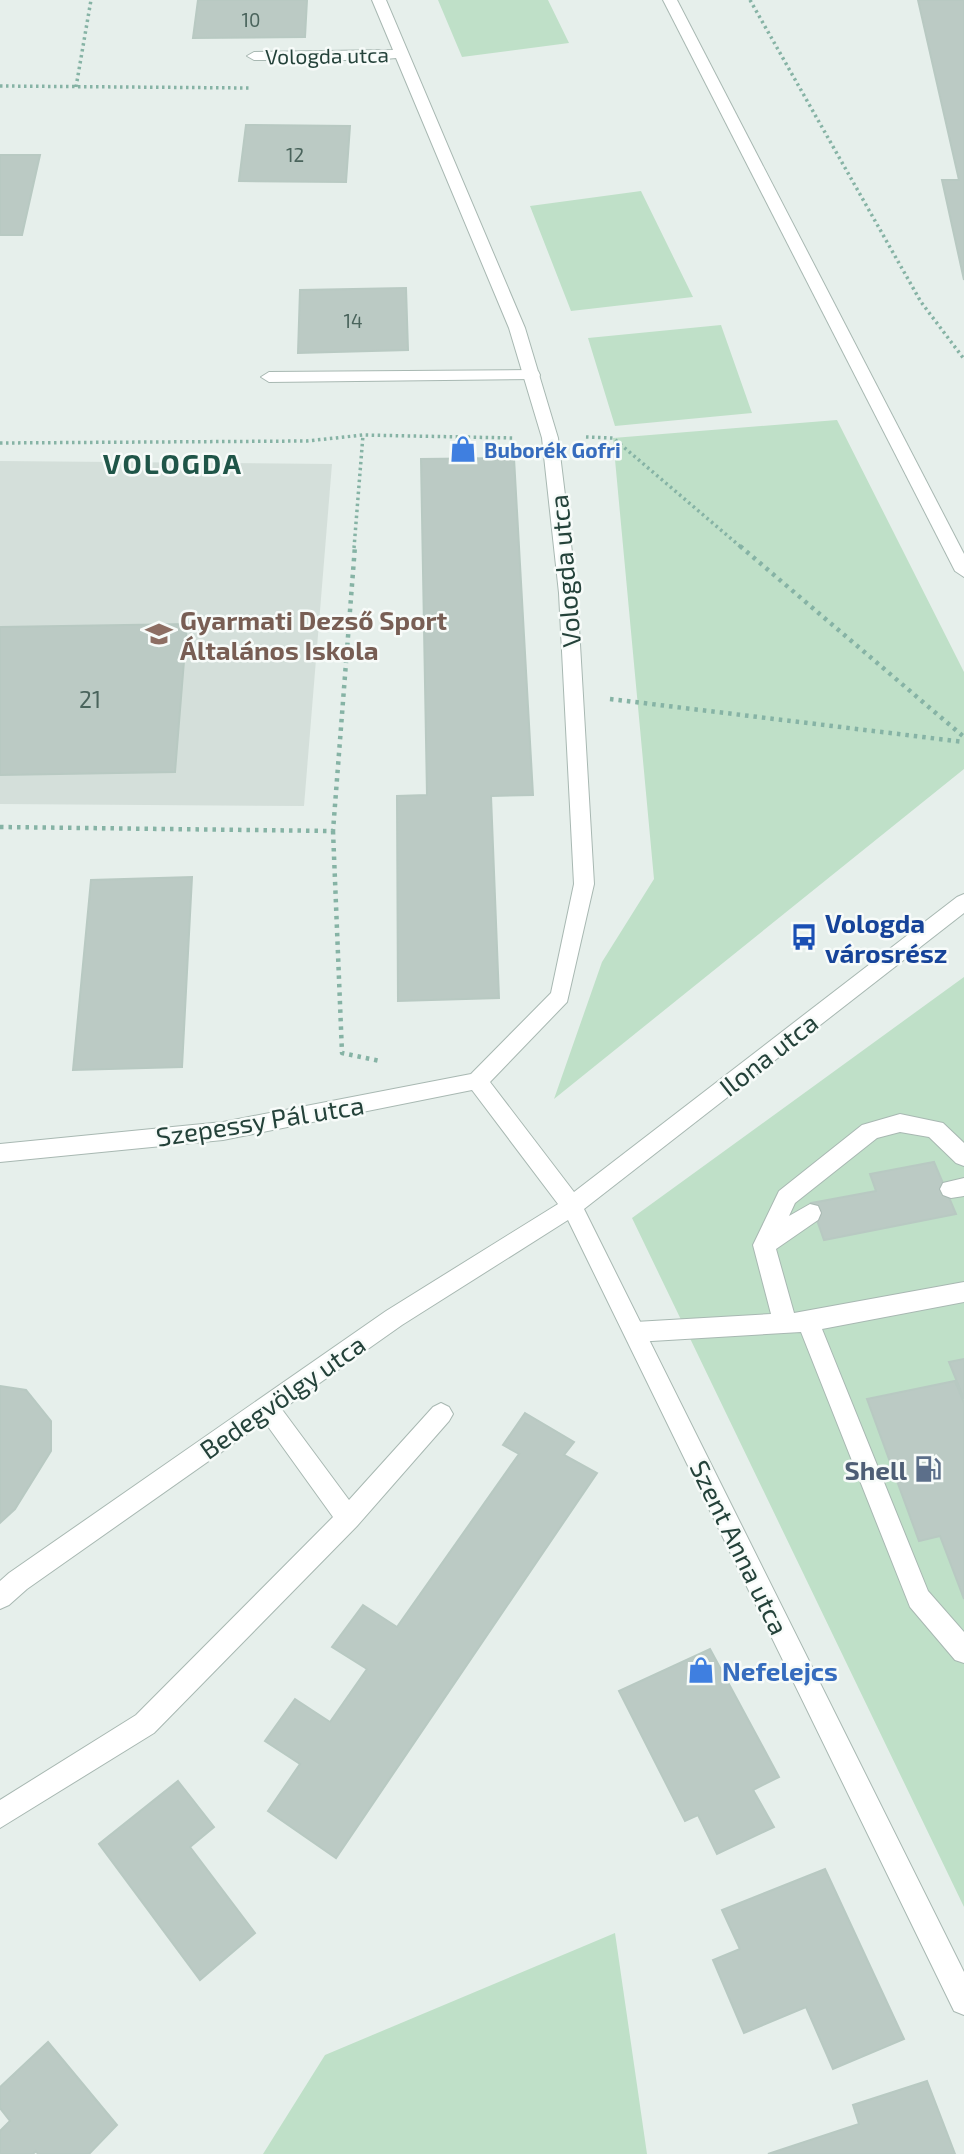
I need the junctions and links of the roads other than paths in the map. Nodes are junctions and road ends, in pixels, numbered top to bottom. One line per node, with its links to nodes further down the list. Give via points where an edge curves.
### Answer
1 (380, 0): 3 (street, Vologda utca)
2 (670, 0): 7 (street)
3 (400, 53): 4 (street, Vologda utca); 5 (street, Vologda utca, via 517,328)
4 (254, 57)
5 (532, 375): 6 (street); 9 (street, Vologda utca, via 552,451 568,593 584,884 560,996)
6 (269, 377)
7 (964, 571)
8 (964, 902): 12 (street, Ilona utca)
9 (477, 1081): 10 (street, Szepessy Pál utca, via 223,1131); 12 (street, Szent Anna utca)
10 (0, 1153)
11 (964, 1157): 14 (street, via 935,1129 900,1123 870,1131 787,1197)
12 (572, 1206): 17 (street, Szent Anna utca); 18 (street, Bedegvölgy utca, via 394,1318)
13 (810, 1213): 14 (street)
14 (764, 1245): 16 (street)
15 (964, 1292): 16 (street)
16 (796, 1323): 17 (street); 22 (street, via 919,1599)
17 (635, 1332): 24 (street, Szent Anna utca)
18 (267, 1407): 20 (street); 21 (street, Bedegvölgy utca)
19 (441, 1414): 20 (street)
20 (348, 1517): 23 (street, via 145,1724)
21 (0, 1597)
22 (964, 1651)
23 (0, 1815)
24 (964, 2001)

